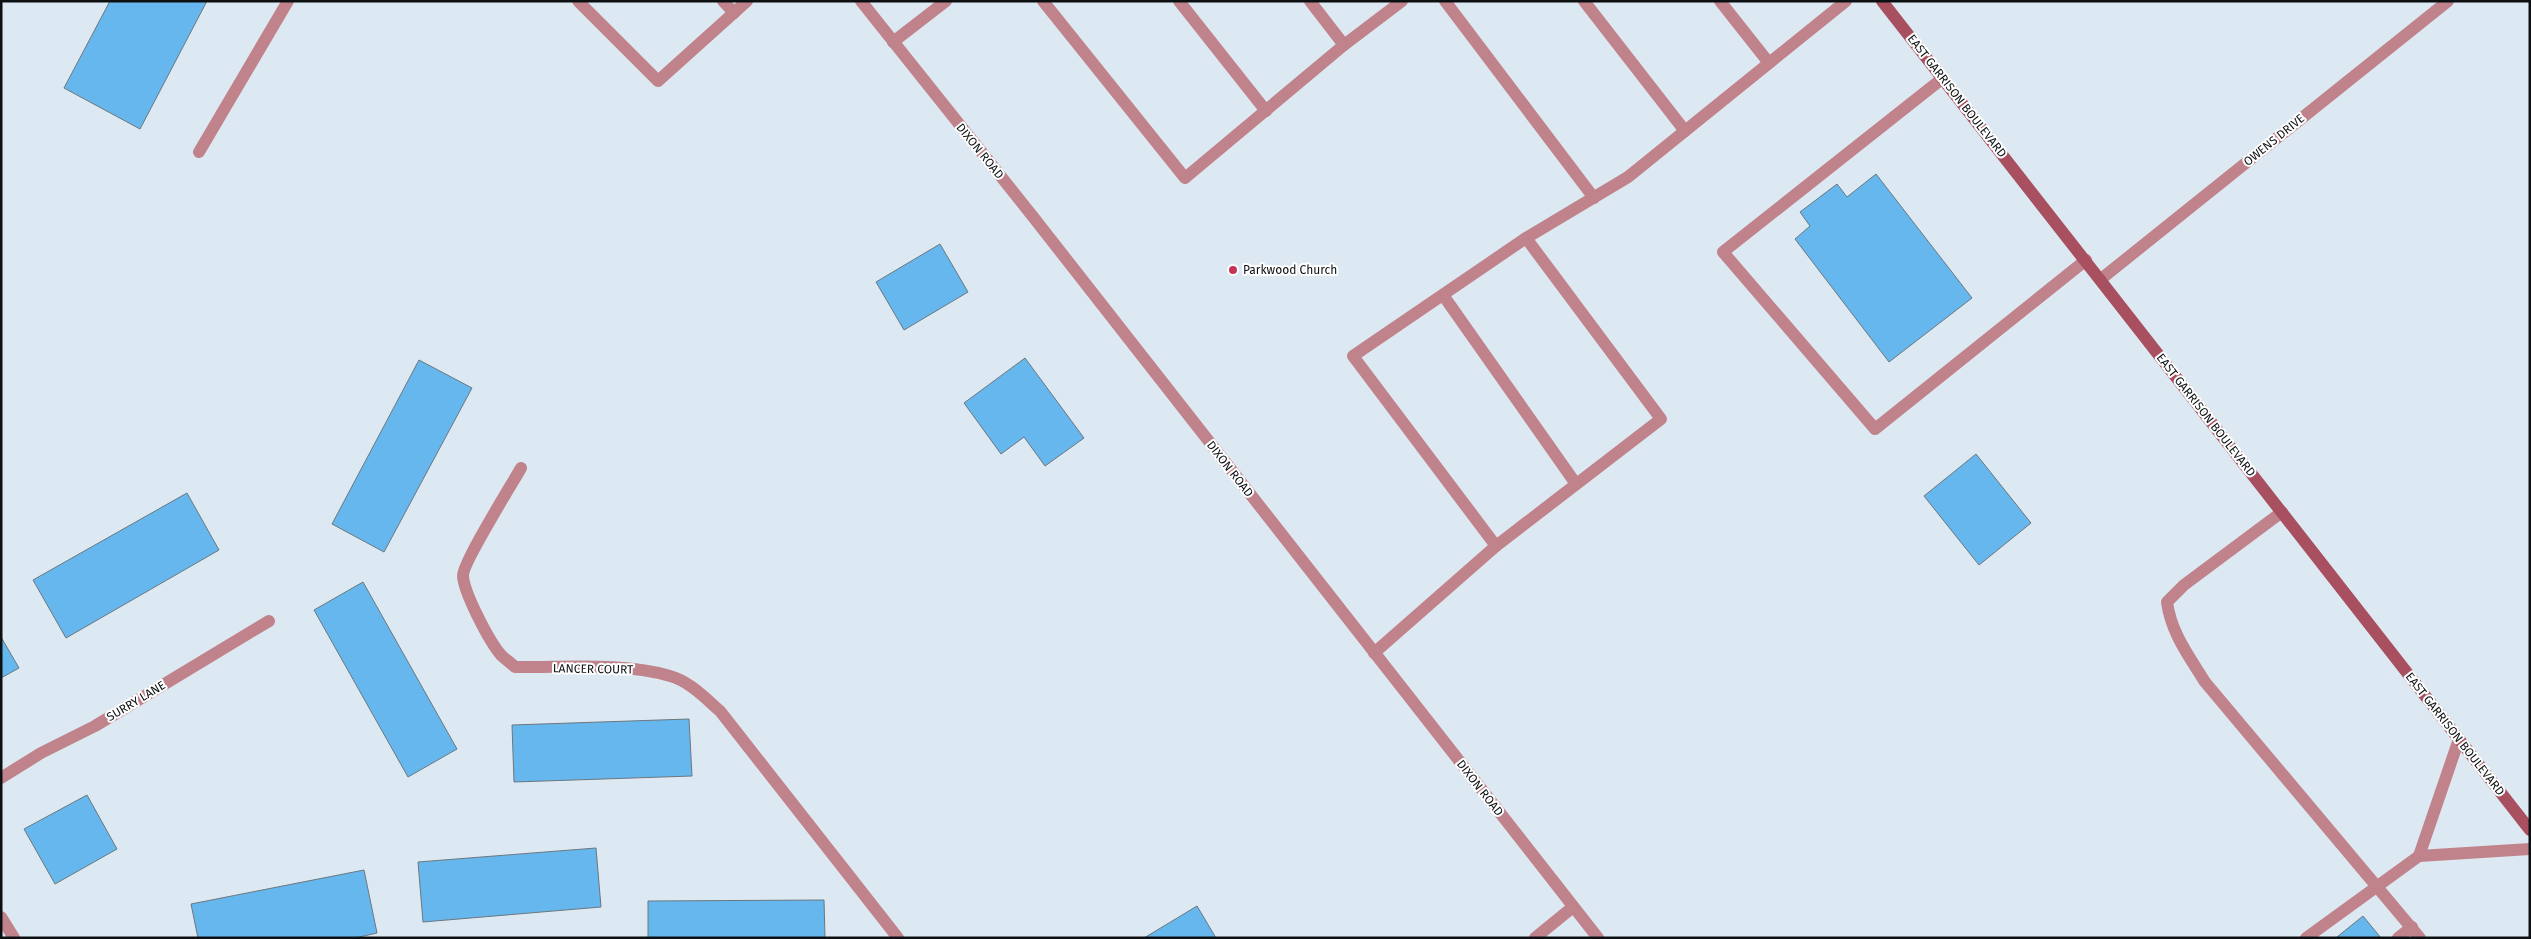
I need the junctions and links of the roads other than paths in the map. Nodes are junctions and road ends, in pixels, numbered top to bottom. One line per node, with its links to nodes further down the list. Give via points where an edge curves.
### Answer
1 (288, 1): 24 (street)
2 (578, 1): 17 (street, via 658,81)
3 (723, 1): 17 (street)
4 (747, 1): 17 (street)
5 (861, 1): 18 (street, DIXON ROAD)
6 (946, 1): 18 (street)
7 (1043, 1): 22 (street, via 1185,178)
8 (1179, 1): 22 (street)
9 (1310, 1): 19 (street)
10 (1402, 1): 19 (street)
11 (1445, 1): 25 (street)
12 (1584, 1): 23 (street)
13 (1720, 1): 20 (street)
14 (1846, 1): 20 (street)
15 (1882, 1): 21 (main road, EAST GARRISON BOULEVARD)
16 (2448, 1): 28 (street, OWENS DRIVE)
17 (734, 13)
18 (893, 42): 35 (street, DIXON ROAD)
19 (1344, 45): 22 (street)
20 (1769, 63): 23 (street)
21 (1943, 78): 27 (main road, EAST GARRISON BOULEVARD); 27 (street, via 1723,252 1875,429)
22 (1266, 111)
23 (1686, 131): 25 (street, via 1628,177)
24 (199, 152)
25 (1594, 198): 26 (street)
26 (1526, 238): 29 (street); 31 (street, via 1661,419)
27 (2086, 260): 28 (main road, EAST GARRISON BOULEVARD)
28 (2101, 279): 32 (main road, EAST GARRISON BOULEVARD)
29 (1443, 295): 31 (street); 33 (street, via 1353,356)
30 (521, 468): 46 (street, LANCER COURT, via 463,574 467,591 489,639 502,656 516,667 635,669 671,676 698,691 720,711)
31 (1576, 484): 33 (street)
32 (2282, 512): 36 (main road, EAST GARRISON BOULEVARD); 41 (street, via 2184,585 2167,602 2169,617 2180,643 2205,682)
33 (1496, 546): 35 (street)
34 (268, 621): 37 (street, SURRY LANE)
35 (1374, 653): 42 (street, DIXON ROAD)
36 (2459, 739): 38 (main road, EAST GARRISON BOULEVARD); 40 (street)
37 (1, 778)
38 (2530, 830)
39 (2530, 849): 40 (street)
40 (2419, 856): 41 (street)
41 (2378, 885): 44 (street); 49 (street)
42 (1573, 907): 47 (street); 48 (street, DIXON ROAD)
43 (1, 917): 45 (street)
44 (2412, 927): 50 (street); 51 (street)
45 (14, 938)
46 (898, 938)
47 (1536, 938)
48 (1598, 938)
49 (2306, 938)
50 (2398, 938)
51 (2420, 938)

